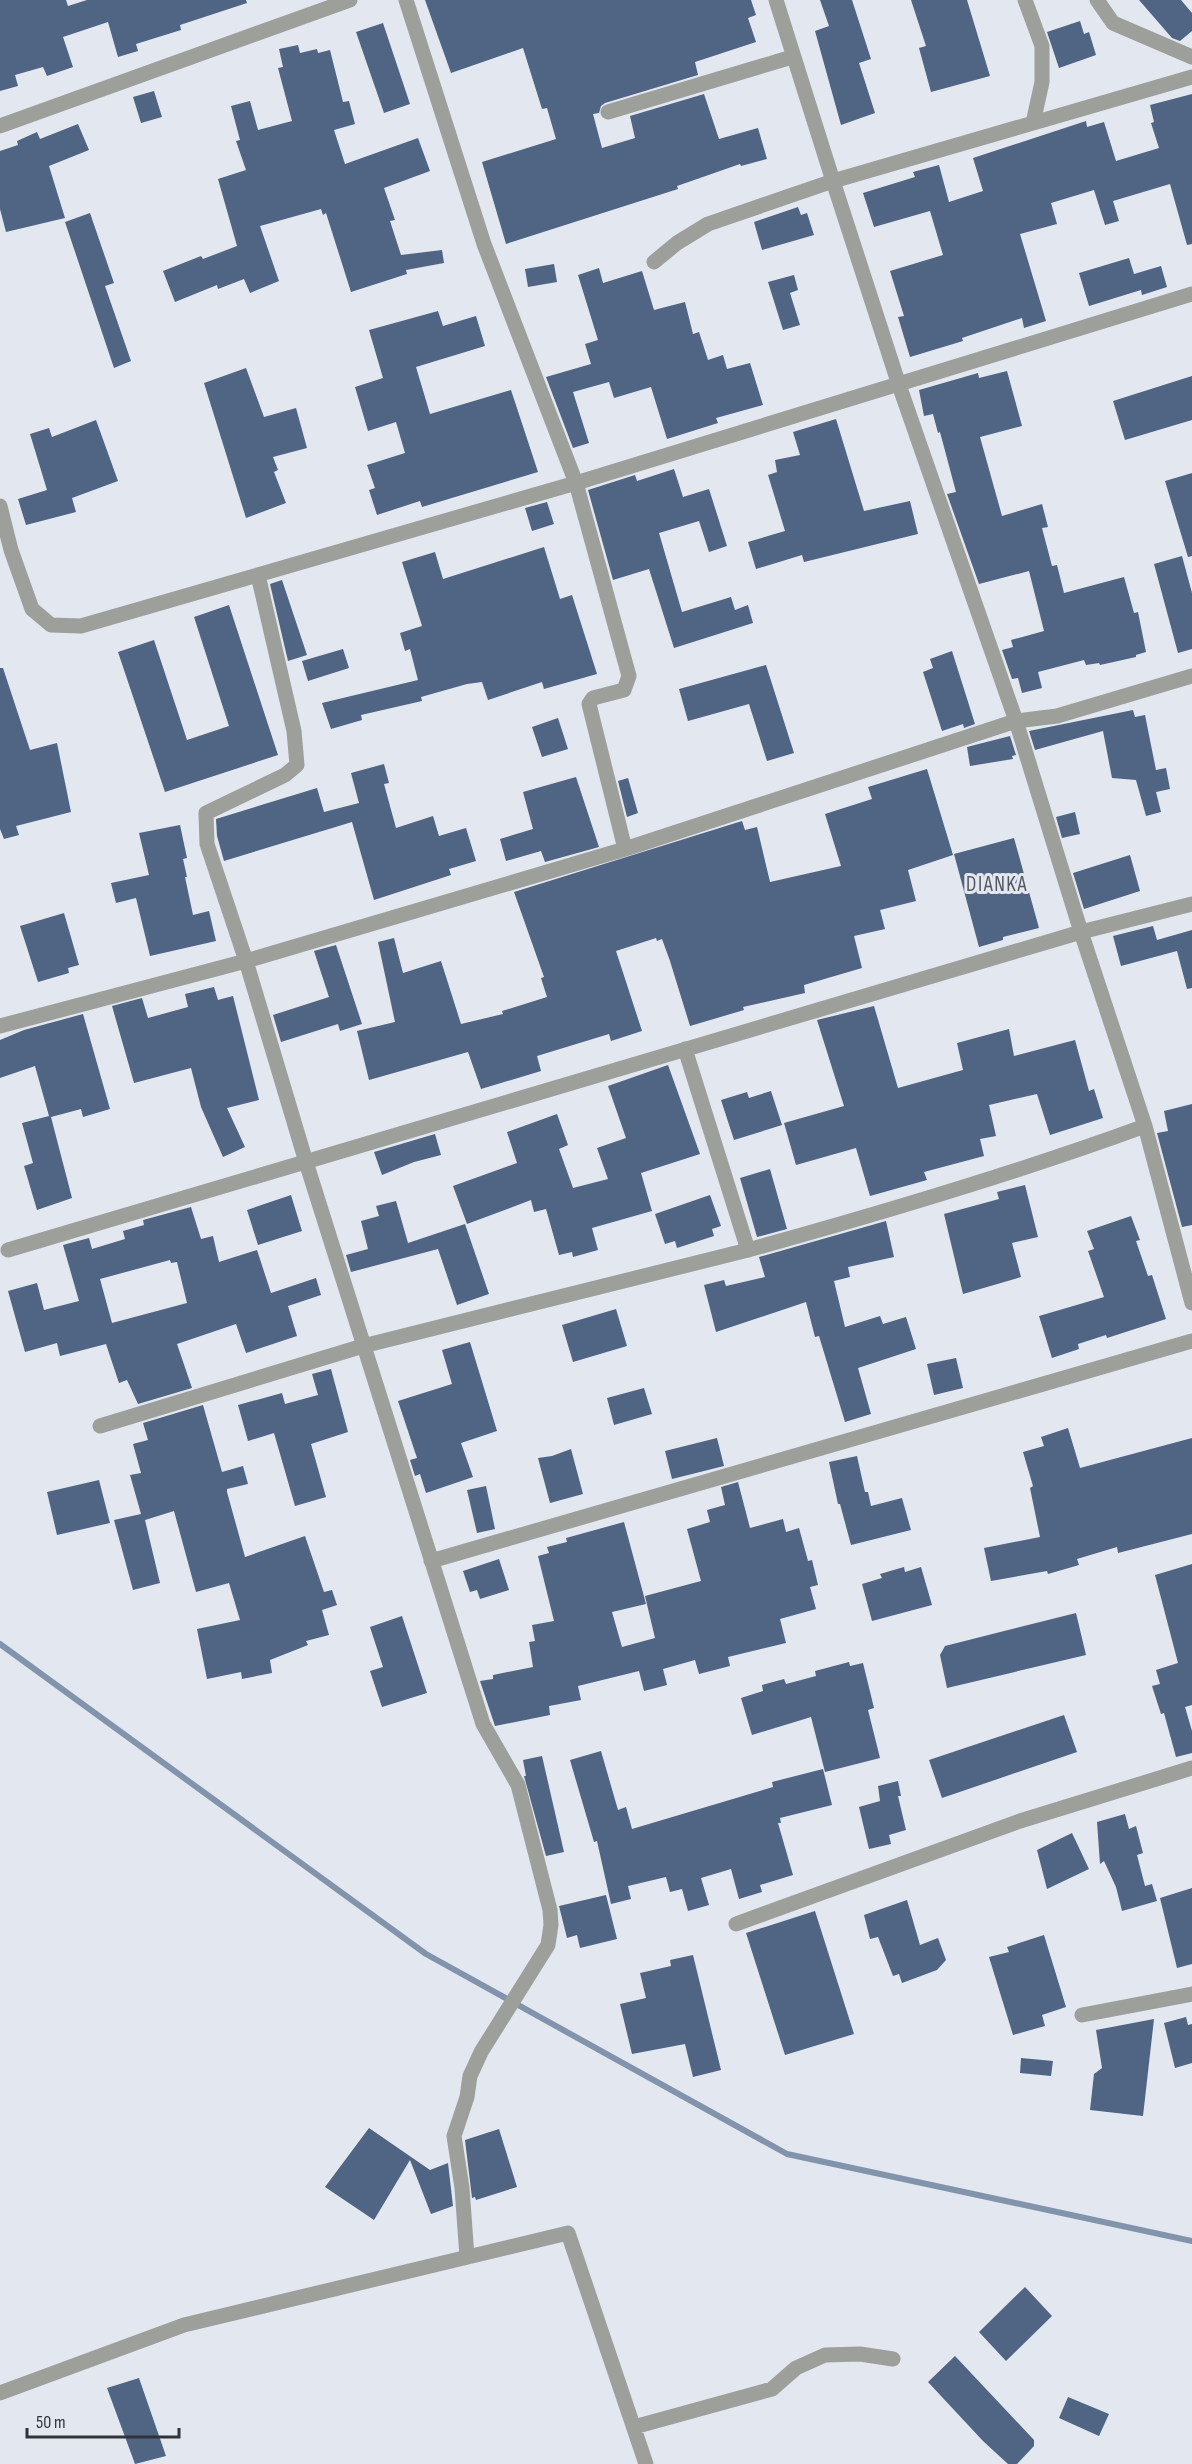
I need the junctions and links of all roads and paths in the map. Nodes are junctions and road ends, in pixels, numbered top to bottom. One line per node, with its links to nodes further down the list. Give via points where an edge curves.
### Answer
1 (350, 0): 11 (street)
2 (406, 0): 16 (street, via 484,244)
3 (776, 0): 6 (street)
4 (1025, 0): 10 (street, via 1042,46 1042,82)
5 (1097, 0): 7 (street, via 1113,23)
6 (792, 57): 9 (street); 12 (street)
7 (1192, 57)
8 (1192, 77): 10 (street)
9 (608, 111)
10 (1033, 123): 12 (street)
11 (0, 126)
12 (832, 181): 13 (street, via 708,224); 15 (street)
13 (654, 262)
14 (1192, 294): 15 (street)
15 (899, 385): 16 (street); 20 (street)
16 (576, 483): 18 (street); 21 (street, via 629,676 624,690 593,698 590,704)
17 (0, 506): 18 (street, via 32,609 51,626 81,626)
18 (258, 575): 24 (street, via 297,750 297,765 285,775 206,813 207,844)
19 (1192, 676): 20 (street, via 1057,716)
20 (1016, 721): 21 (street); 23 (street)
21 (626, 849): 24 (street)
22 (1192, 904): 23 (street)
23 (1080, 932): 26 (street); 27 (street)
24 (246, 961): 25 (street); 28 (street)
25 (0, 1026)
26 (685, 1049): 28 (street); 30 (street)
27 (1145, 1126): 30 (street, via 930,1199); 31 (street)
28 (306, 1162): 29 (street); 33 (street)
29 (8, 1250)
30 (748, 1250): 33 (street)
31 (1192, 1303)
32 (1192, 1341): 35 (street)
33 (363, 1346): 34 (street); 35 (street)
34 (100, 1426)
35 (431, 1561): 40 (street, via 483,1724 518,1785 551,1925 548,1945 481,2052 470,2076 454,2136)
36 (1192, 1768): 37 (street, via 1020,1821)
37 (736, 1923)
38 (1192, 1994): 39 (street)
39 (1082, 2015)
40 (467, 2257): 42 (street, via 184,2325); 43 (street, via 568,2233)
41 (893, 2359): 43 (street, via 860,2354 825,2355 796,2368 772,2389)
42 (0, 2393)
43 (634, 2427): 44 (street)
44 (646, 2464)

